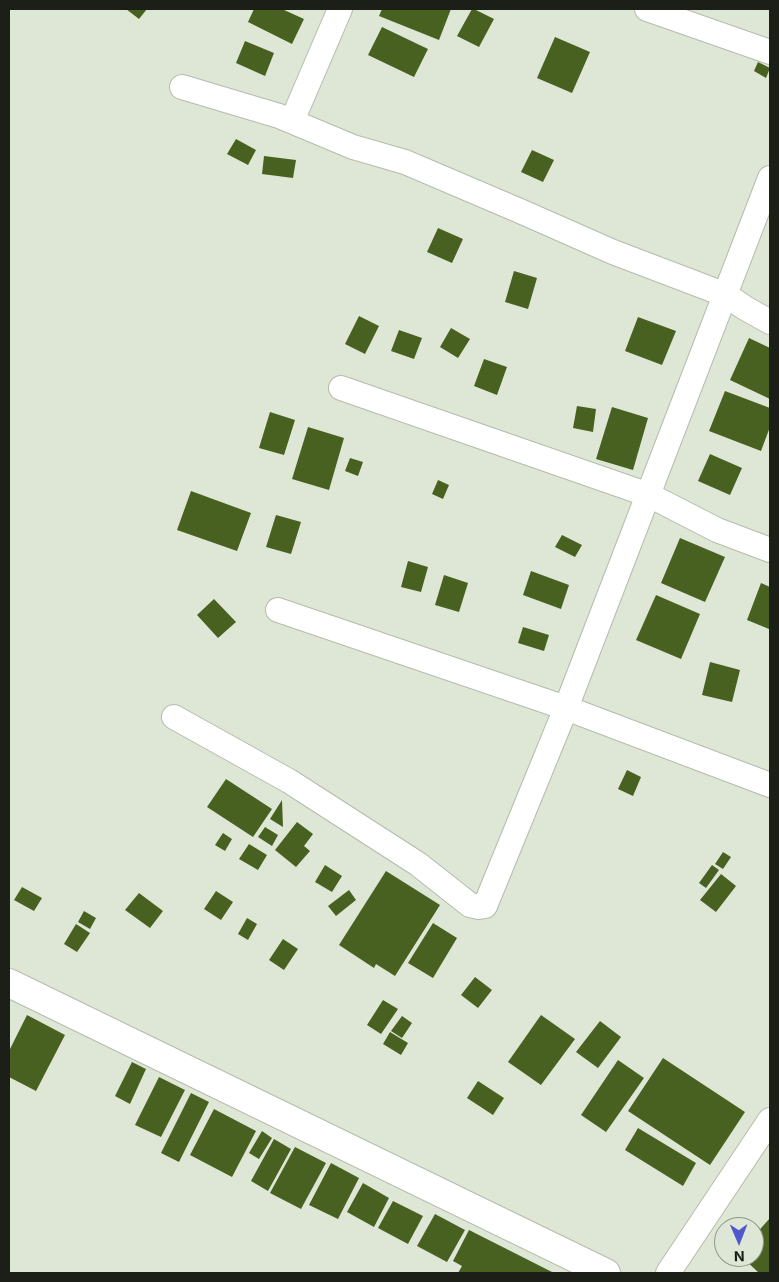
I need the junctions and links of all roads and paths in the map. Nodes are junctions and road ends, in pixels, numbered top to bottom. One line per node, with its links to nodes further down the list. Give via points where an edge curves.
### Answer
1 (340, 9): 5 (street)
2 (648, 9): 3 (street)
3 (770, 52)
4 (182, 87): 5 (street)
5 (292, 121): 7 (street, via 353,147 404,162 613,252)
6 (770, 178): 7 (street)
7 (726, 295): 8 (street); 10 (street)
8 (770, 322)
9 (341, 388): 10 (street)
10 (649, 495): 11 (street, via 717,530); 13 (street)
11 (770, 550)
12 (278, 610): 13 (street)
13 (566, 708): 14 (street, via 485,906 479,907 470,905 418,864 289,781); 15 (street)
14 (174, 717)
15 (770, 785)
16 (9, 983): 18 (main road)
17 (770, 1120): 19 (street)
18 (606, 1273)
19 (668, 1273)

